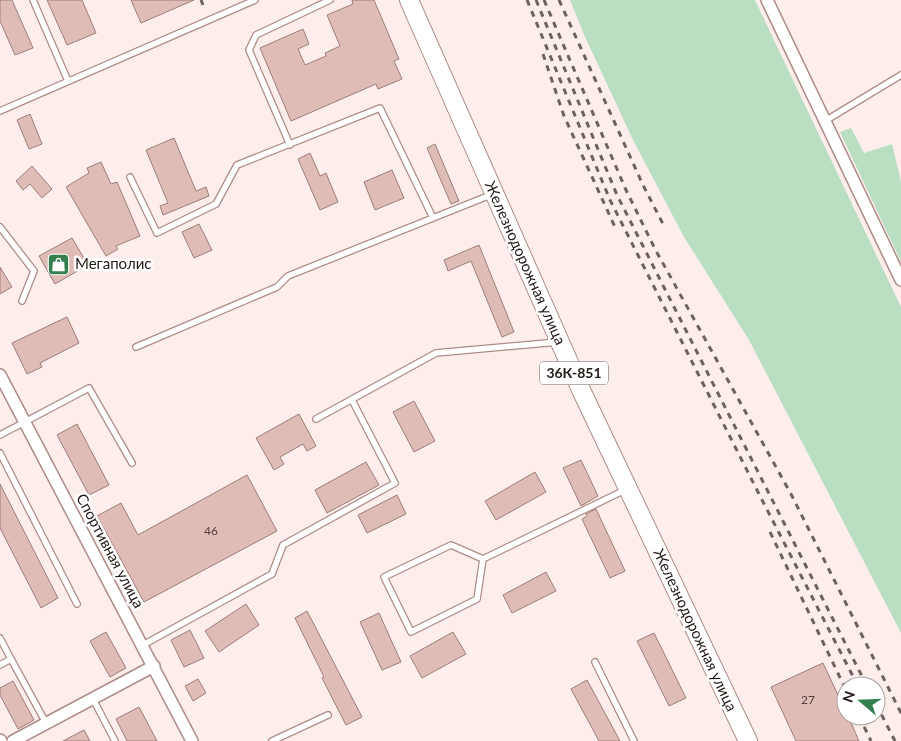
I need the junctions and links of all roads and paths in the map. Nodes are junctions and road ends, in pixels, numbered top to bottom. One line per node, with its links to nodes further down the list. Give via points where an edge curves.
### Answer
1 (34, 0): 7 (lane)
2 (255, 0): 7 (lane)
3 (330, 0): 10 (lane, via 256,35 249,50)
4 (409, 0): 12 (main road, Железнодорожная улица / 36К-851)
5 (767, 0): 9 (street)
6 (901, 75): 9 (lane)
7 (68, 81): 8 (lane)
8 (0, 111)
9 (825, 121): 15 (street)
10 (290, 145): 11 (lane, via 237,165 216,204 157,233); 13 (lane, via 380,108)
11 (130, 177)
12 (494, 194): 13 (lane); 17 (main road, Железнодорожная улица / 36К-851)
13 (433, 218): 18 (lane, via 288,276 277,287)
14 (0, 227): 16 (lane, via 34,271)
15 (901, 280)
16 (22, 301)
17 (560, 341): 20 (lane, via 436,353); 26 (main road, Железнодорожная улица / 36К-851)
18 (136, 347)
19 (0, 375): 22 (street, Спортивная улица)
20 (352, 400): 21 (lane); 30 (lane, via 395,482 283,545 272,574)
21 (316, 419)
22 (24, 421): 23 (lane); 25 (lane, via 89,388); 30 (street, Спортивная улица)
23 (0, 435)
24 (0, 453): 28 (lane)
25 (132, 463)
26 (628, 488): 27 (lane); 43 (main road, Железнодорожная улица / 36К-851)
27 (483, 559): 27 (lane, via 477,599 411,632 384,577 451,545)
28 (77, 604)
29 (0, 638): 31 (lane)
30 (143, 645): 34 (street, Спортивная улица)
31 (11, 659): 33 (lane); 37 (lane)
32 (595, 662): 42 (lane)
33 (0, 665)
34 (154, 666): 35 (street); 40 (street, Спортивная улица)
35 (93, 699): 37 (street); 39 (lane)
36 (328, 715): 41 (lane)
37 (46, 724): 38 (street)
38 (13, 741)
39 (114, 741)
40 (192, 741)
41 (272, 741)
42 (634, 741)
43 (748, 741)

